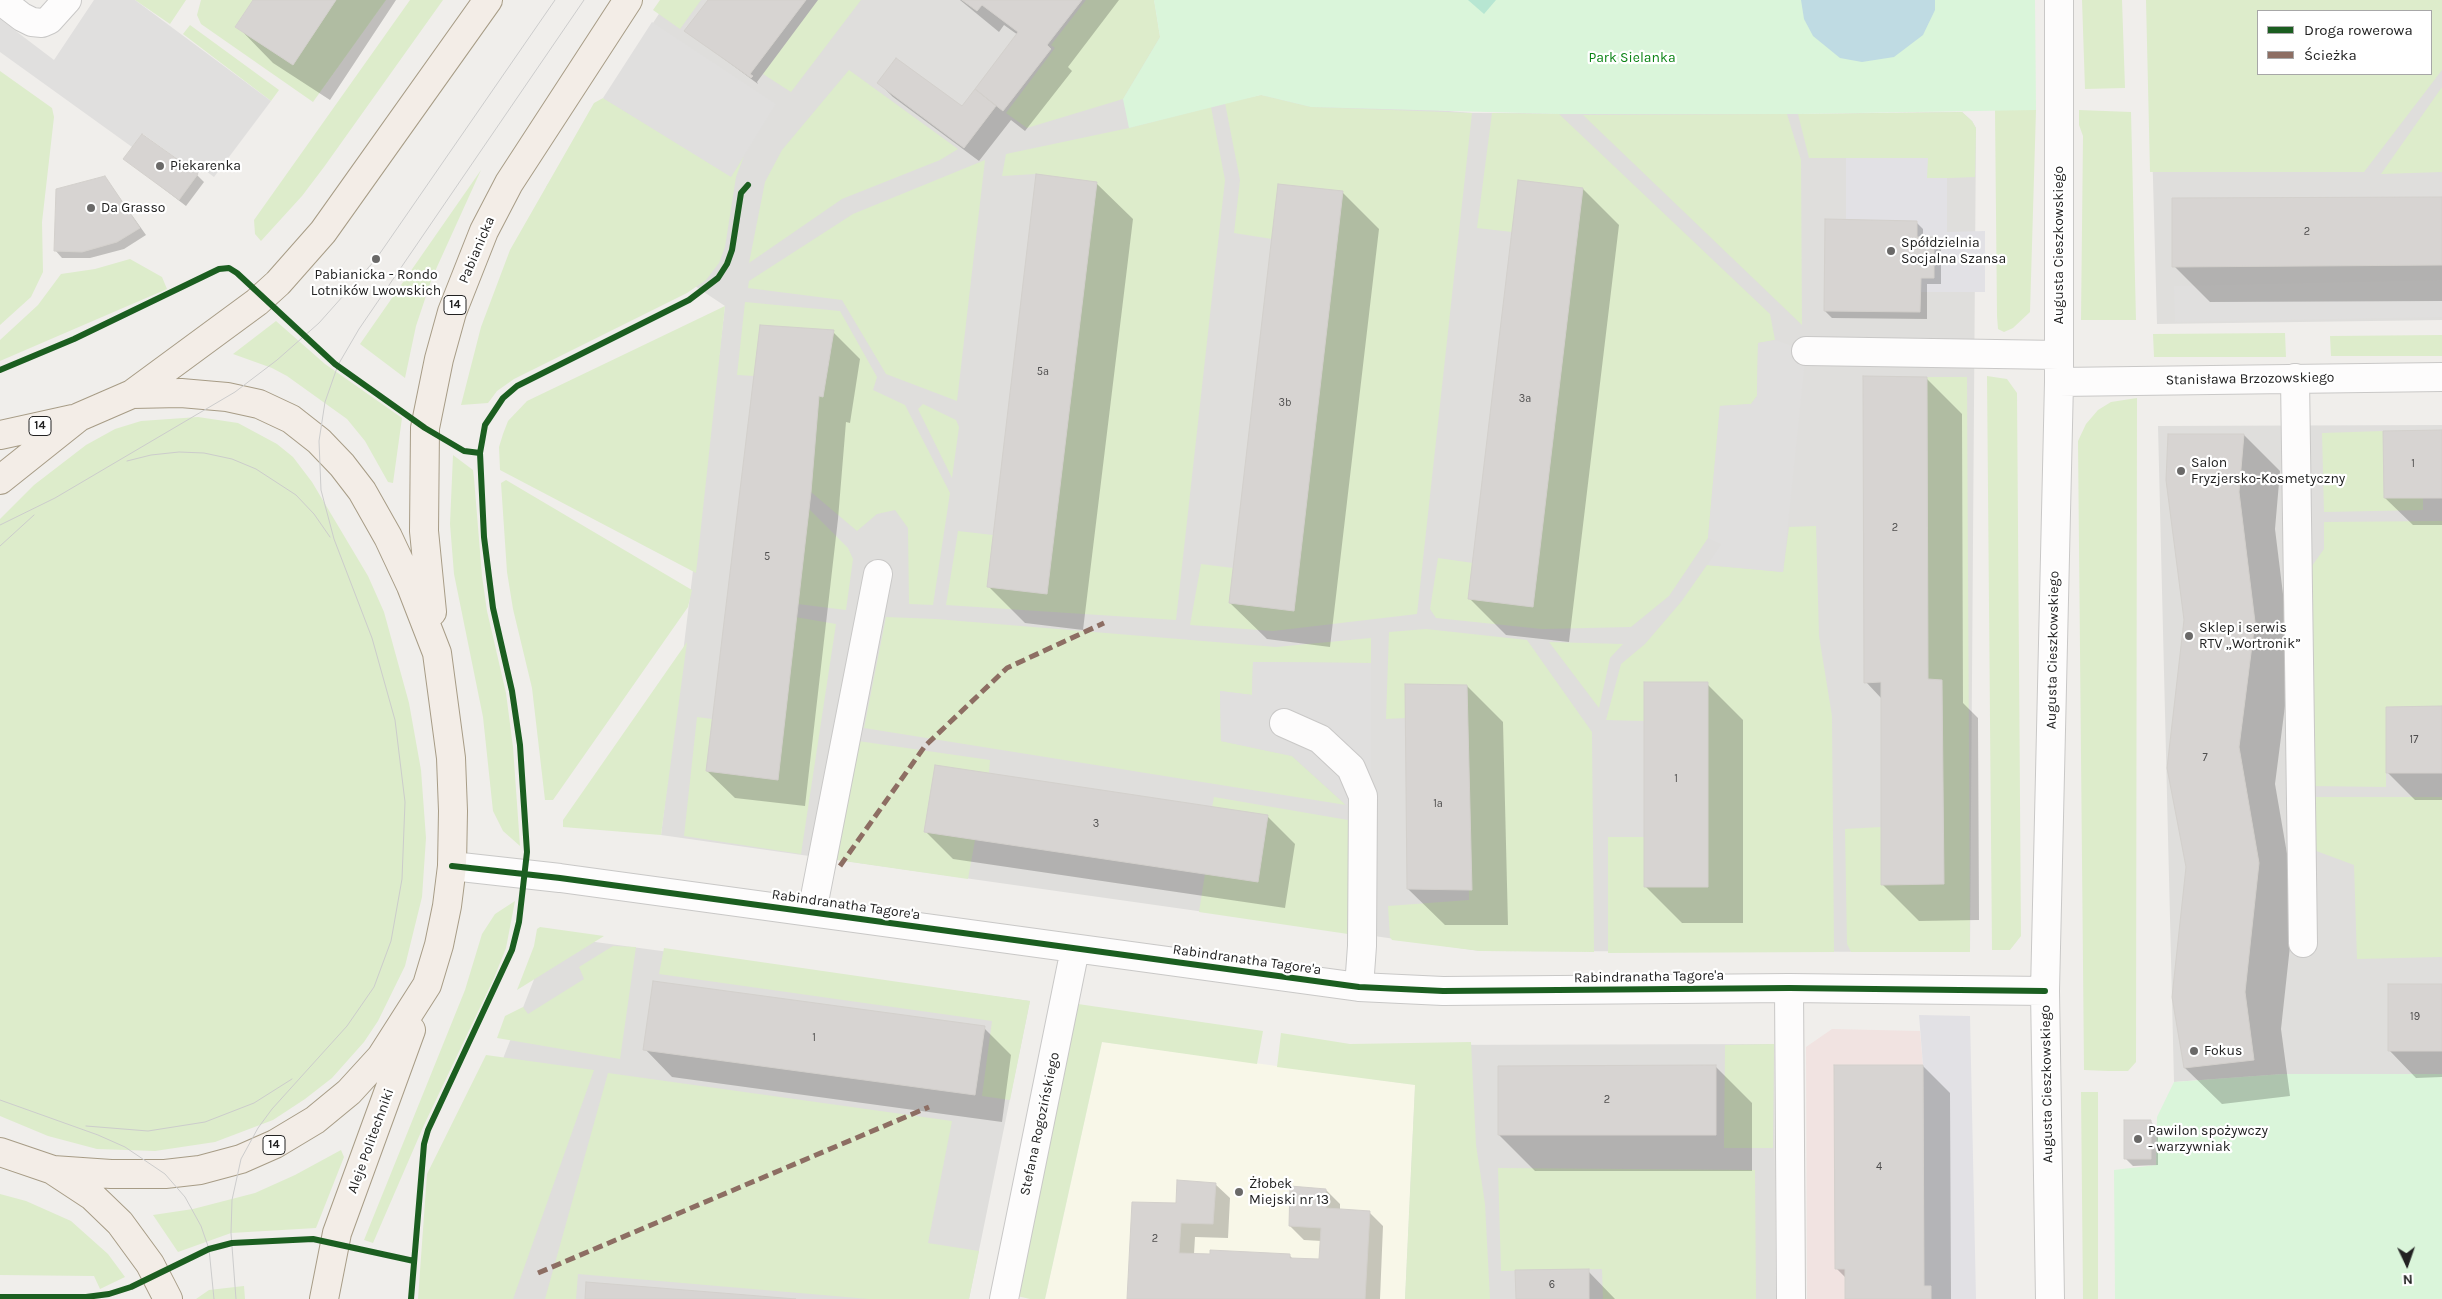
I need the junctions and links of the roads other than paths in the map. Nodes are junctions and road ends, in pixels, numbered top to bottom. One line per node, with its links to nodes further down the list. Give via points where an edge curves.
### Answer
1 (0, 0): 2 (street, via 22,17 42,23 49,20)
2 (67, 0)
3 (488, 0): 10 (main road, 14, via 323,232 278,283)
4 (628, 0): 15 (main road, Pabianicka / 14, via 509,183 484,230 452,312 429,404 423,465 424,531)
5 (2059, 0): 7 (street, Augusta Cieszkowskiego)
6 (1806, 351): 7 (street, Stanisława Brzozowskiego)
7 (2059, 368): 9 (street, Stanisława Brzozowskiego); 24 (street, Augusta Cieszkowskiego)
8 (2442, 377): 9 (street, Stanisława Brzozowskiego)
9 (2295, 378): 19 (street)
10 (132, 394): 11 (main road, 14); 15 (main road, via 190,394 259,404 291,419 320,441 362,492 388,537)
11 (79, 417): 12 (main road, 14); 13 (main road)
12 (0, 435)
13 (0, 480)
14 (878, 574): 18 (street)
15 (437, 653): 17 (main road, 14, via 451,758)
16 (1284, 723): 22 (street, via 1320,739 1352,768 1363,796)
17 (452, 866): 18 (street, Rabindranatha Tagore'a); 21 (main road, 14, via 439,945)
18 (812, 912): 20 (street, Rabindranatha Tagore'a)
19 (2303, 943)
20 (1075, 949): 22 (street, Rabindranatha Tagore'a); 29 (street, Stefana Rogozińskiego)
21 (427, 985): 26 (main road, 14, via 381,1057 349,1092 315,1120 275,1144 241,1159 200,1170 111,1174); 28 (main road, Aleje Politechniki, via 337,1234)
22 (1359, 987): 23 (street, Rabindranatha Tagore'a, via 1443,991)
23 (1789, 988): 24 (street, Rabindranatha Tagore'a); 30 (street)
24 (2045, 991): 31 (street, Augusta Cieszkowskiego)
25 (1, 1153): 26 (main road, 14)
26 (53, 1170): 27 (main road, via 92,1196 120,1222 150,1264)
27 (168, 1299)
28 (324, 1299)
29 (1004, 1299)
30 (1791, 1299)
31 (2050, 1299)

